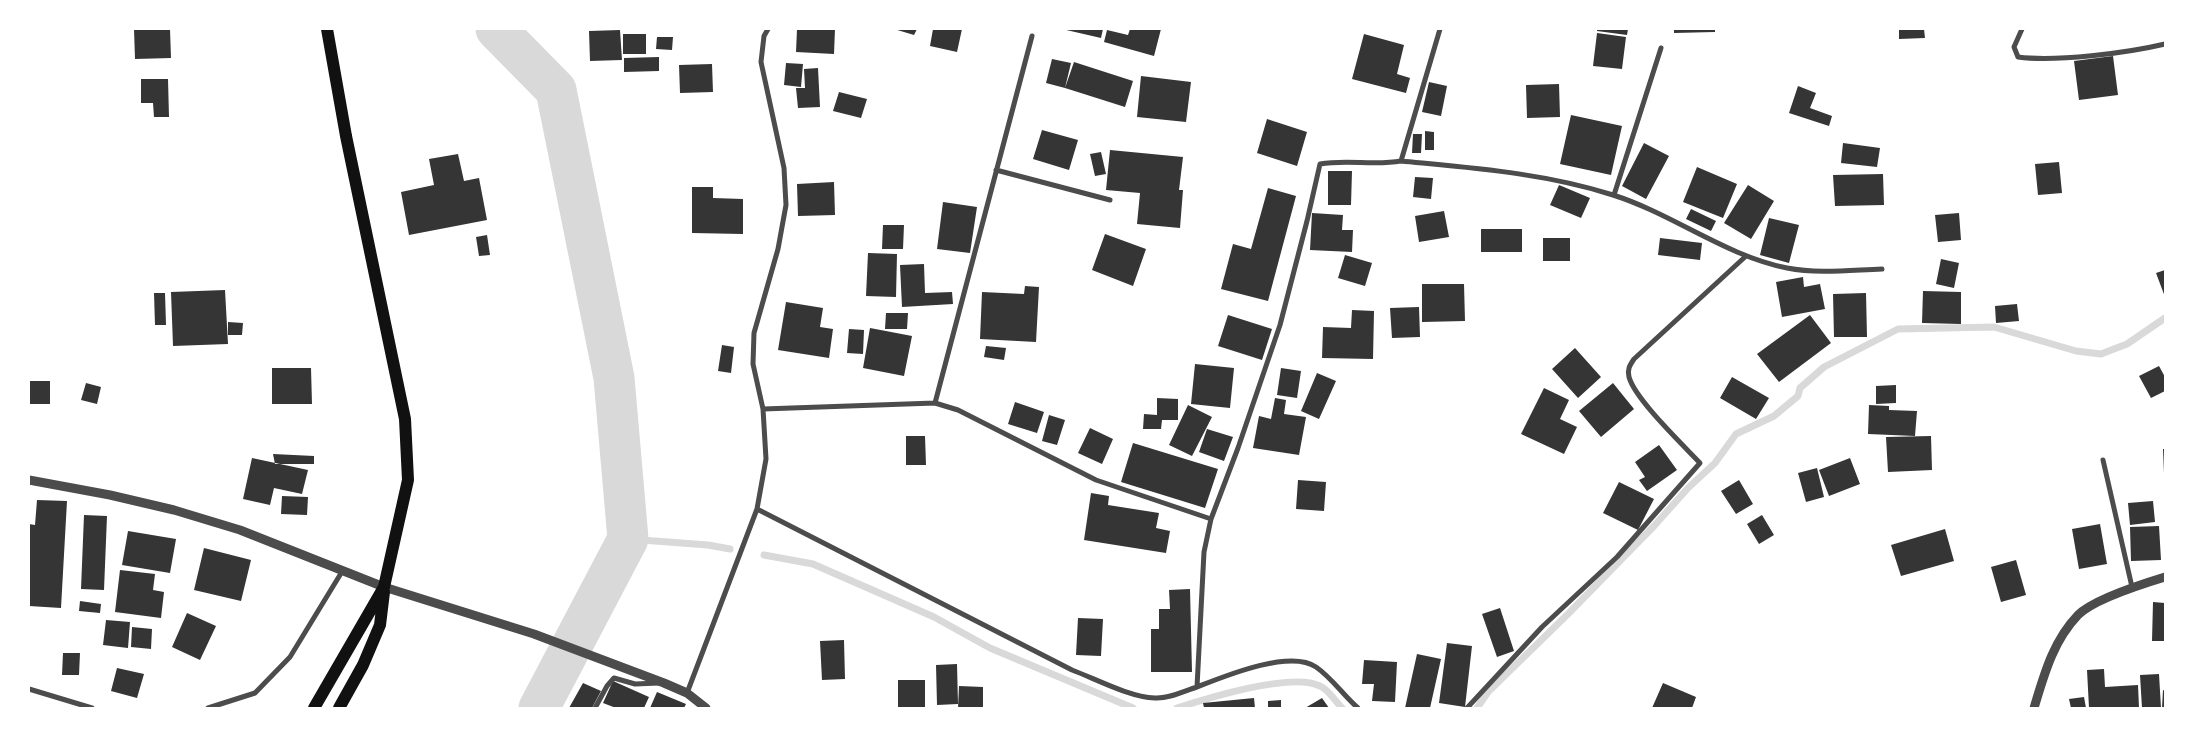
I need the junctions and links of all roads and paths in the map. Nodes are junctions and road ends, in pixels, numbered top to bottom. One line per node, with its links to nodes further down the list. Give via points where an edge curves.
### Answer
1 (327, 29): 22 (main road, via 405,419 408,480)
2 (768, 29): 15 (street, via 761,62 784,168 786,205 778,249 754,333 753,364)
3 (1440, 29): 8 (street)
4 (2022, 29): 6 (street, via 2014,47 2018,57 2032,59)
5 (1032, 36): 9 (street)
6 (2165, 44)
7 (1661, 48): 10 (street)
8 (1401, 161): 10 (street, via 1522,173); 19 (street, via 1320,164 1280,325)
9 (996, 170): 11 (street); 14 (street)
10 (1614, 195): 12 (street)
11 (1110, 200)
12 (1746, 256): 13 (street, via 1789,268); 35 (street, via 1628,367 1635,392 1700,464 1617,557 1542,627)
13 (1882, 269)
14 (935, 403): 15 (street); 19 (street, via 958,410 1096,480)
15 (763, 409): 18 (street, via 766,458)
16 (2103, 460): 23 (street)
17 (29, 480): 20 (street, via 174,510 240,530)
18 (757, 509): 25 (street, via 1072,670 1118,688 1156,698); 27 (street)
19 (1211, 519): 25 (street, via 1204,552)
20 (343, 570): 22 (street); 29 (street, via 290,657 255,693)
21 (2165, 577): 23 (street)
22 (384, 587): 24 (street, via 534,634); 30 (main road); 31 (main road, via 380,625)
23 (2132, 587): 36 (street, via 2079,614 2061,636 2049,659)
24 (664, 683): 27 (street); 32 (street, via 635,684 614,678)
25 (1197, 687): 34 (street, via 1272,662 1306,661 1318,668)
26 (29, 689): 28 (street)
27 (687, 694): 33 (street)
28 (92, 708)
29 (208, 708)
30 (314, 708)
31 (339, 708)
32 (595, 708)
33 (706, 708)
34 (1358, 708)
35 (1467, 708)
36 (2034, 708)

